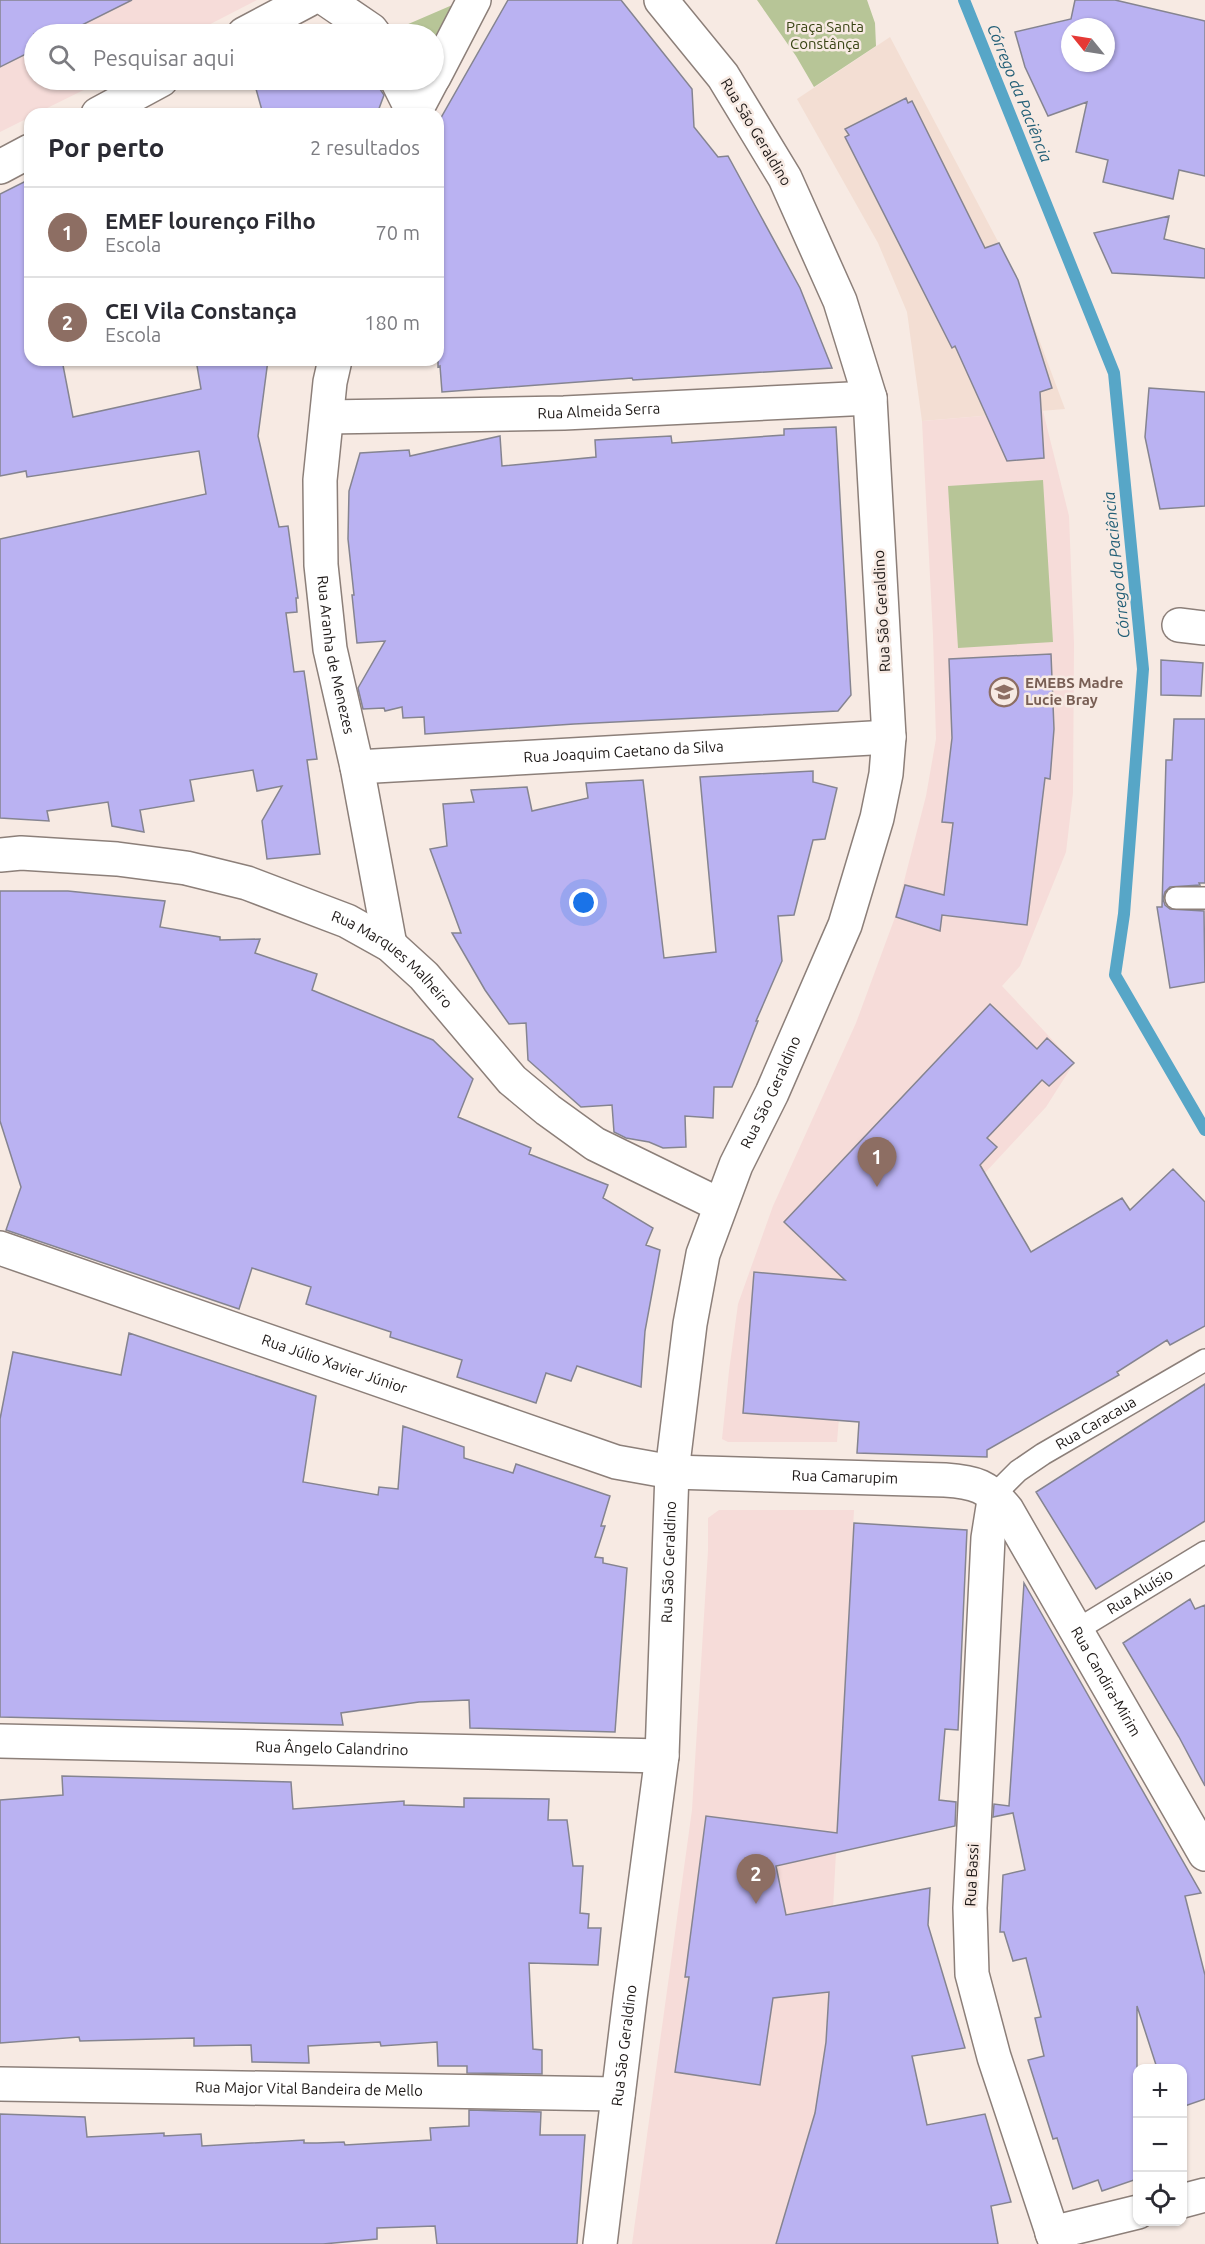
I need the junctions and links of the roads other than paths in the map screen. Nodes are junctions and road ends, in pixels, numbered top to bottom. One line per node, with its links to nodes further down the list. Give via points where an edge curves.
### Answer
1 (308, 0): 5 (street)
2 (327, 0): 6 (street)
3 (474, 0): 7 (street)
4 (662, 0): 17 (street, Rua São Geraldino, via 723,76 785,178 840,301)
5 (263, 24)
6 (362, 24)
7 (444, 57)
8 (142, 90): 11 (street)
9 (401, 90): 12 (street)
10 (427, 90): 13 (street)
11 (109, 108)
12 (411, 108)
13 (417, 108)
14 (24, 154): 15 (street)
15 (0, 167)
16 (334, 366): 18 (street, Rua Aranha de Menezes)
17 (870, 398): 18 (street, Rua Almeida Serra, via 564,413); 19 (street, Rua São Geraldino)
18 (327, 417): 20 (street, Rua Aranha de Menezes, via 320,480 321,565 330,649)
19 (889, 737): 20 (street, Rua Joaquim Caetano da Silva); 25 (street, Rua São Geraldino, via 878,818 845,925)
20 (357, 767): 24 (street, Rua Aranha de Menezes)
21 (0, 855): 24 (street, Rua Marques Malheiro, via 117,859 186,868 248,883 347,921)
22 (1176, 898): 23 (lane)
23 (1205, 898)
24 (390, 945): 25 (street, Rua Marques Malheiro, via 424,976 512,1080 548,1110 595,1144)
25 (720, 1205): 28 (street, Rua São Geraldino, via 703,1254 690,1324)
26 (0, 1248): 28 (street, Rua Júlio Xavier Júnior, via 616,1462)
27 (1205, 1360): 29 (lane, Rua Caracaua, via 1018,1471)
28 (672, 1472): 29 (street, Rua Camarupim, via 969,1481); 33 (street, Rua São Geraldino)
29 (1001, 1502): 31 (street, Rua Candira-Mirim); 40 (street, Rua Bassi, via 988,1538 970,1908 972,1974 994,2057)
30 (1205, 1552): 31 (lane, Rua Aluísio)
31 (1076, 1631): 34 (street, Rua Candira-Mirim)
32 (0, 1741): 33 (street, Rua Ângelo Calandrino)
33 (662, 1756): 36 (street, Rua São Geraldino)
34 (1205, 1854)
35 (0, 2084): 36 (street, Rua Major Vital Bandeira de Mello)
36 (618, 2094): 41 (street, Rua São Geraldino)
37 (1205, 2195): 38 (street)
38 (1187, 2200)
39 (1133, 2213): 40 (street)
40 (1054, 2239)
41 (600, 2244)

